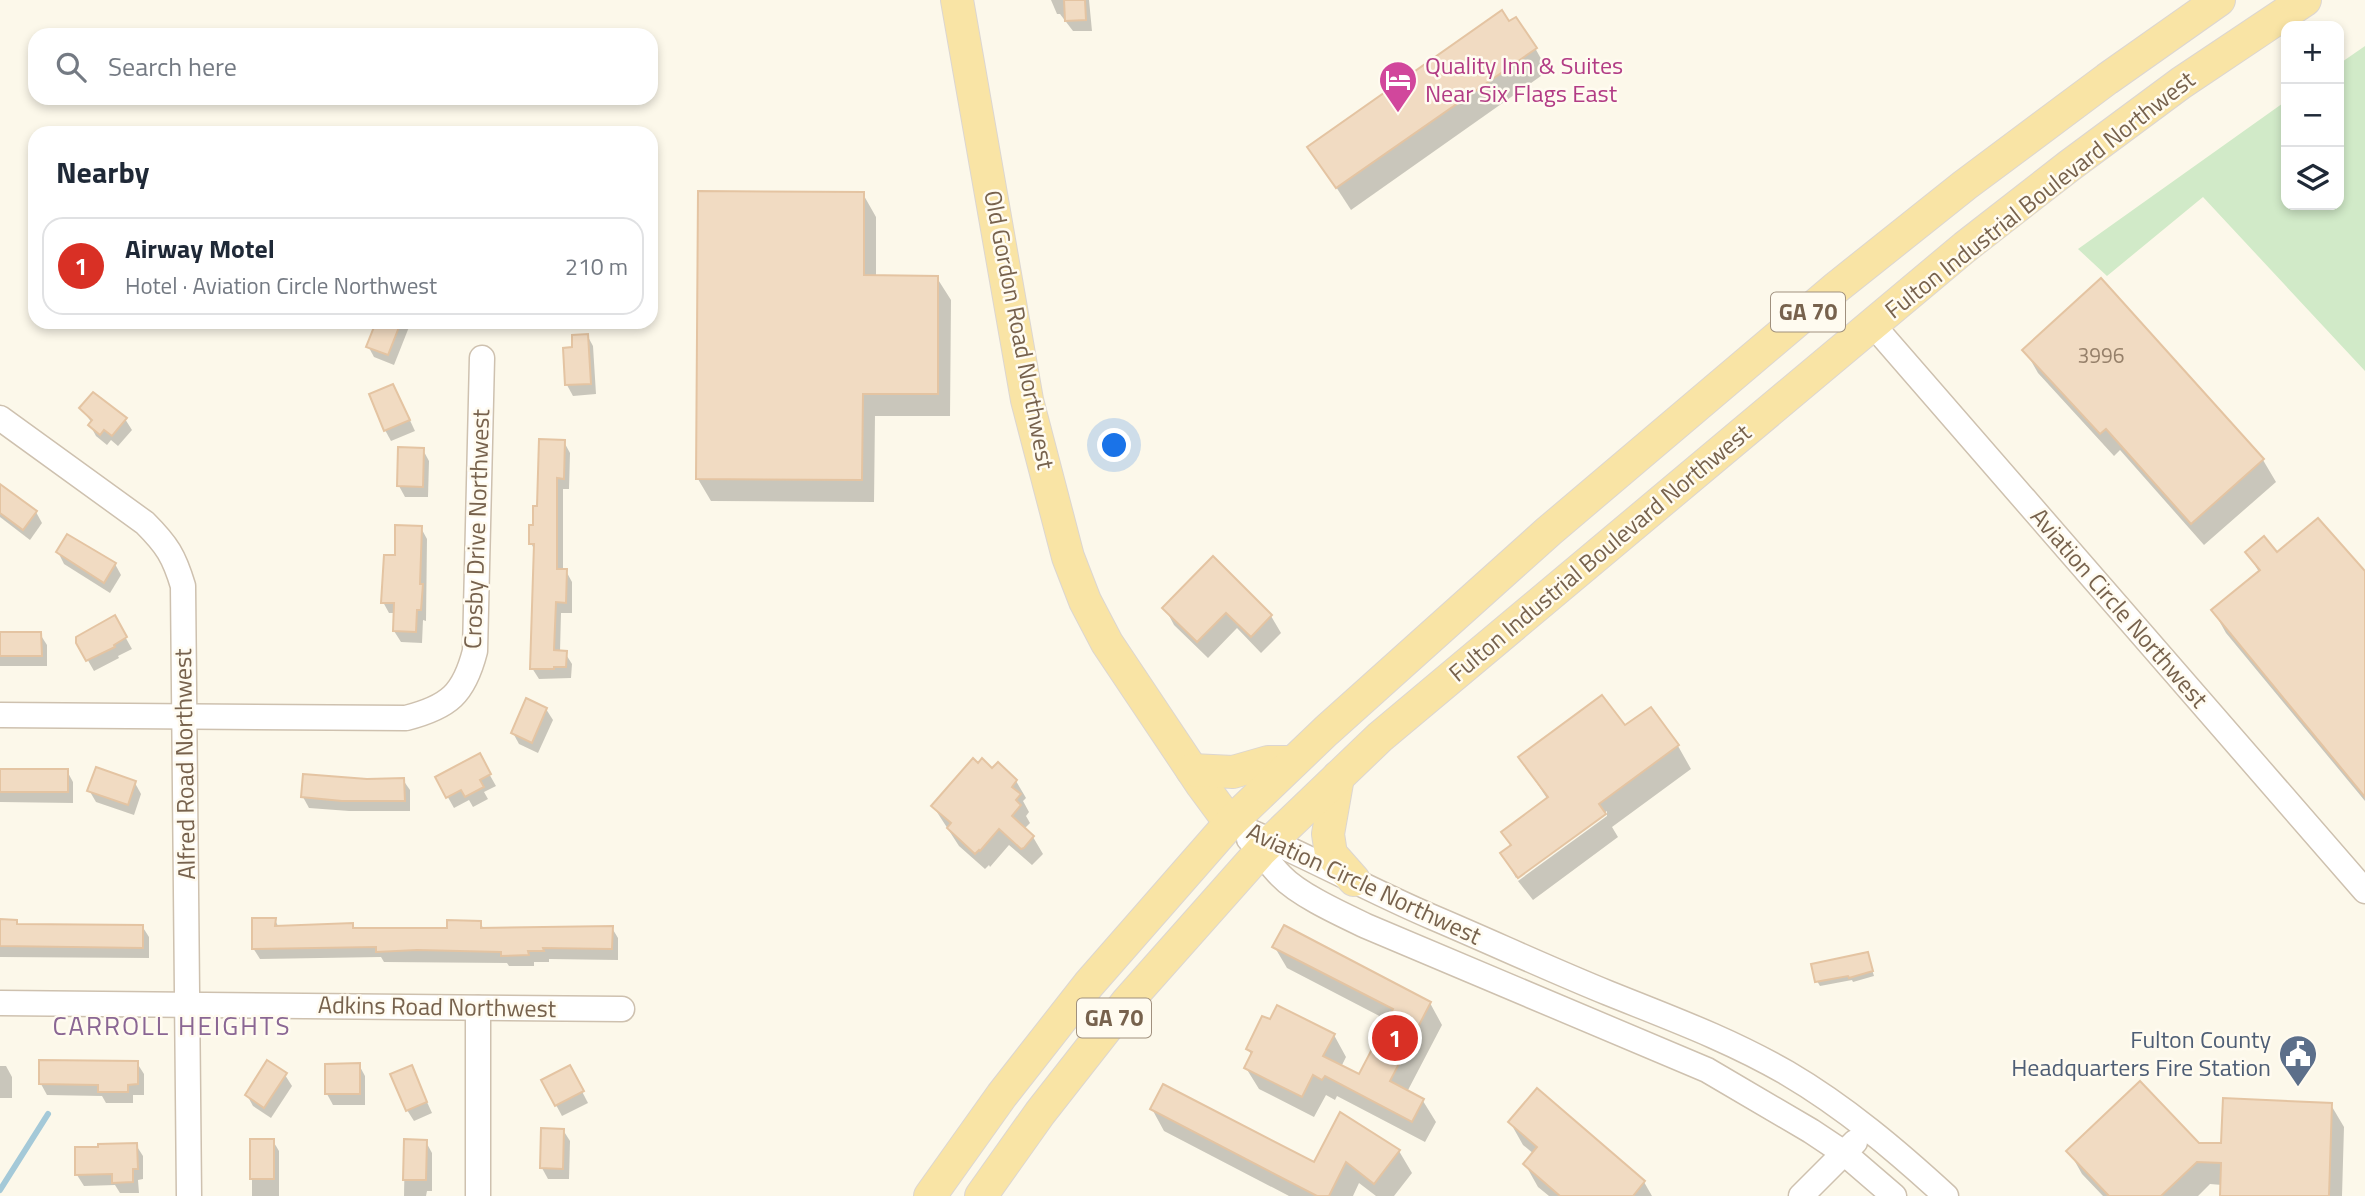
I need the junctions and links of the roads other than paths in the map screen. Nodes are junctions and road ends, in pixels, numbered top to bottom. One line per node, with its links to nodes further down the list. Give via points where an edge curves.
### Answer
1 (957, 0): 10 (main road, Old Gordon Road Northwest, via 1027,400 1068,556 1084,601 1107,643)
2 (2219, 0): 9 (main road, Fulton Industrial Boulevard Northwest / GA 70, via 1976,177 1837,287 1484,587)
3 (2305, 0): 4 (main road, Fulton Industrial Boulevard Northwest / GA 70, via 2069,166)
4 (1873, 325): 11 (main road, Fulton Industrial Boulevard Northwest / GA 70); 15 (street, Aviation Circle Northwest)
5 (482, 358): 8 (street, Crosby Drive Northwest, via 475,651 470,674 454,696 433,711 406,718)
6 (0, 418): 8 (street, Alfred Road Northwest, via 145,523 166,544 183,586)
7 (0, 715): 8 (street, Crosby Drive Northwest)
8 (184, 716): 17 (street, Alfred Road Northwest)
9 (1293, 762): 10 (main road, via 1268,762 1233,772); 12 (main road, Fulton Industrial Boulevard Northwest / GA 70)
10 (1192, 770): 12 (main road, Old Gordon Road Northwest)
11 (1338, 777): 13 (main road, Fulton Industrial Boulevard Northwest / GA 70); 14 (main road, via 1328,834 1331,854)
12 (1230, 823): 13 (street, Aviation Circle Northwest); 24 (main road, Fulton Industrial Boulevard Northwest / GA 70, via 1089,984)
13 (1267, 845): 14 (street, Aviation Circle Northwest); 21 (street, Aviation Circle Northwest, via 1282,878 1323,905 1707,1070); 25 (main road, Fulton Industrial Boulevard Northwest / GA 70, via 1127,1002)
14 (1354, 880): 20 (street, Aviation Circle Northwest, via 1402,905 1716,1035 1788,1074)
15 (2365, 891)
16 (0, 1003): 17 (street, Adkins Road Northwest)
17 (187, 1005): 18 (street, Adkins Road Northwest); 22 (street, Alfred Road Northwest)
18 (478, 1008): 19 (street, Adkins Road Northwest); 23 (street)
19 (622, 1009)
20 (1867, 1128): 21 (street); 28 (street, Aviation Circle Northwest)
21 (1844, 1153): 26 (street); 27 (street, Aviation Circle Northwest)
22 (189, 1196)
23 (478, 1196)
24 (930, 1196)
25 (981, 1196)
26 (1801, 1196)
27 (1894, 1196)
28 (1946, 1196)

